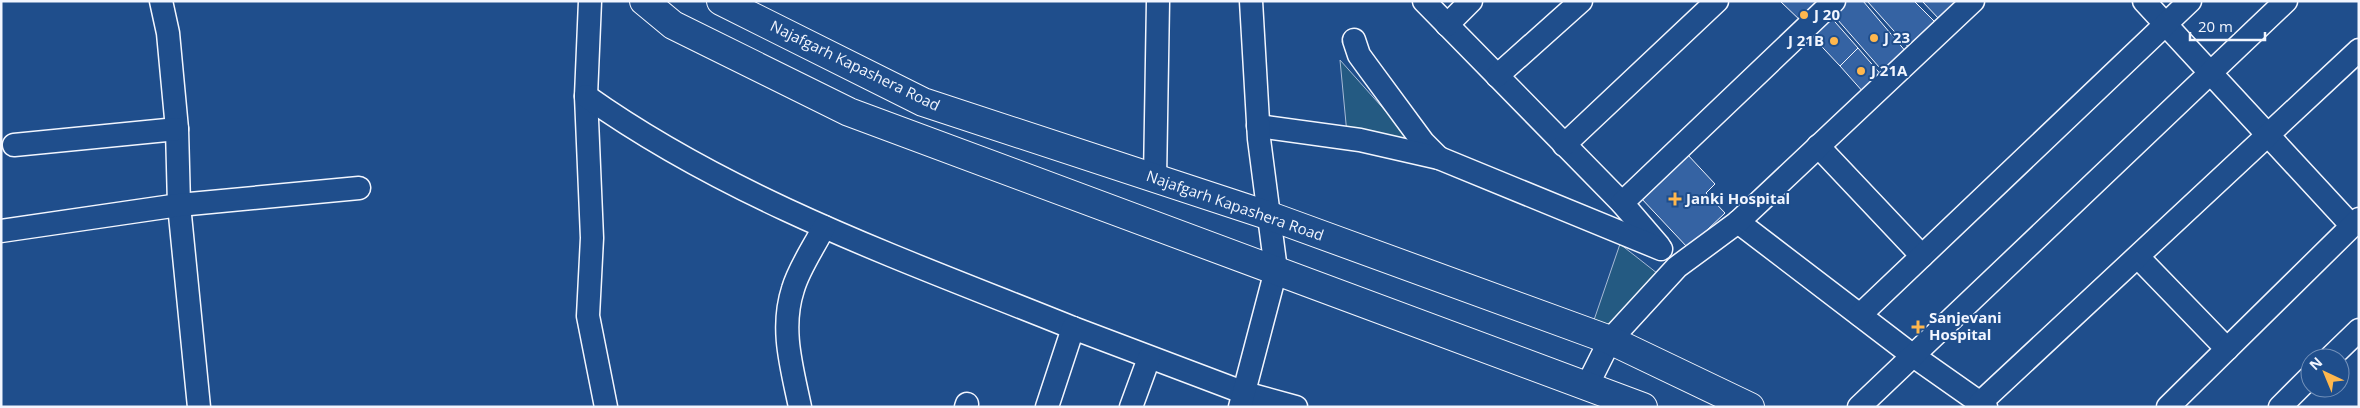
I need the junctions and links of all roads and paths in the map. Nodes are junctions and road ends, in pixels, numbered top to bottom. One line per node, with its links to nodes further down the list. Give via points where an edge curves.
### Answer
1 (161, 1): 24 (street, via 168,33)
2 (590, 1): 22 (street)
3 (644, 1): 43 (main road, via 673,25 848,112)
4 (721, 1): 30 (main road, Najafgarh Kapashera Road, via 923,102)
5 (1158, 1): 30 (street)
6 (1251, 1): 23 (street)
7 (1424, 1): 16 (street)
8 (1471, 1): 16 (street)
9 (1581, 1): 21 (street)
10 (1717, 1): 27 (street)
11 (1834, 1): 32 (street)
12 (1973, 1): 28 (street)
13 (2144, 1): 17 (street)
14 (2190, 1): 17 (street)
15 (2286, 1): 20 (street)
16 (1446, 24): 21 (street)
17 (2165, 25): 20 (street); 40 (street)
18 (1354, 40): 29 (street, via 1359,55)
19 (2359, 50): 25 (street)
20 (2209, 72): 25 (street); 50 (street)
21 (1497, 76): 27 (street)
22 (586, 96): 37 (street, via 634,130 773,204); 57 (street, via 592,238 588,316)
23 (1258, 126): 29 (street, via 1360,140); 34 (street)
24 (177, 129): 26 (street); 33 (street)
25 (2268, 136): 36 (street); 41 (street)
26 (14, 145)
27 (1564, 145): 32 (street)
28 (1818, 146): 35 (street); 40 (street)
29 (1439, 158): 39 (street)
30 (1155, 179): 34 (main road, Najafgarh Kapashera Road)
31 (359, 188): 33 (street)
32 (1622, 203): 39 (street)
33 (179, 205): 38 (street); 56 (street)
34 (1270, 216): 43 (street); 47 (main road, Najafgarh Kapashera Road)
35 (1738, 222): 42 (street); 44 (street)
36 (2355, 223): 49 (street)
37 (824, 227): 45 (street); 58 (street, via 793,288 787,312 786,334)
38 (1, 231)
39 (1661, 249): 42 (street)
40 (1922, 256): 44 (street)
41 (2138, 257): 49 (street); 55 (street)
42 (1677, 268): 47 (street)
43 (1276, 270): 52 (main road); 54 (street)
44 (1860, 315): 50 (street)
45 (1074, 328): 51 (street); 59 (street)
46 (2359, 330): 48 (street)
47 (1610, 340): 52 (street); 63 (main road, Najafgarh Kapashera Road)
48 (2340, 348)
49 (2227, 349): 65 (street)
50 (1912, 355): 55 (street); 64 (street)
51 (1149, 358): 54 (street); 60 (street)
52 (1587, 386): 62 (main road)
53 (2300, 387): 66 (street)
54 (1242, 400): 61 (street)
55 (1983, 405)
56 (199, 407)
57 (606, 407)
58 (800, 407)
59 (1047, 407)
60 (1131, 407)
61 (1296, 407)
62 (1643, 407)
63 (1750, 407)
64 (1858, 407)
65 (2168, 407)
66 (2280, 407)

